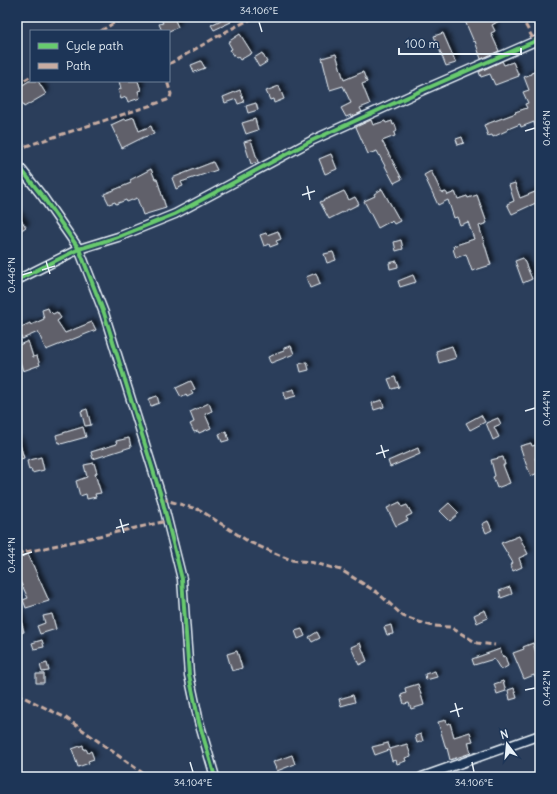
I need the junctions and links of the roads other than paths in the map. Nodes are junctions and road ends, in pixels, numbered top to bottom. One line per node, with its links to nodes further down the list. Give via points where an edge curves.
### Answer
1 (540, 39): 3 (street, via 313,140 175,214)
2 (17, 164): 3 (street)
3 (79, 249): 4 (street); 6 (street, via 104,313 162,498 182,579 190,675 199,722)
4 (17, 280)
5 (540, 735): 7 (street)
6 (215, 777)
7 (422, 777)

